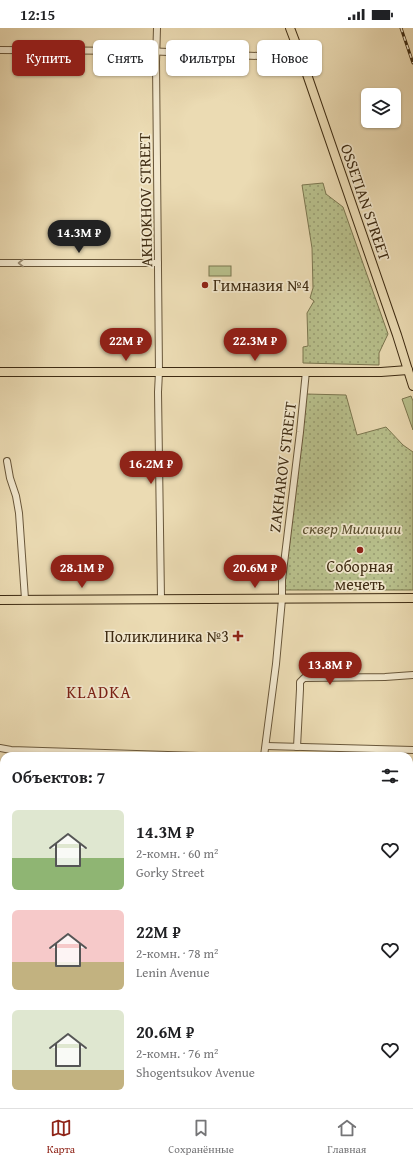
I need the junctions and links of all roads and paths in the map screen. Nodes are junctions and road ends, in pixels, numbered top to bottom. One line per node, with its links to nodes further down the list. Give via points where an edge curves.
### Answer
1 (157, 28): 3 (street, AKHOKHOV STREET)
2 (290, 28): 4 (main road, OSSETIAN STREET)
3 (156, 40)
4 (295, 40)
5 (0, 50): 6 (street)
6 (93, 51)
7 (158, 51): 8 (street)
8 (257, 56)
9 (156, 76): 12 (street, AKHOKHOV STREET)
10 (308, 76): 13 (main road, OSSETIAN STREET)
11 (0, 263): 12 (street, one-way to 11)
12 (158, 263): 16 (street, AKHOKHOV STREET)
13 (408, 370): 14 (main road); 17 (main road, OSSETIAN STREET)
14 (306, 371): 16 (main road); 22 (street, ZAKHAROV STREET)
15 (0, 372): 16 (main road)
16 (159, 372): 19 (street, AKHOKHOV STREET)
17 (413, 386)
18 (7, 461): 21 (street, via 20,513)
19 (161, 598): 21 (main road); 22 (main road)
20 (413, 598): 22 (main road)
21 (25, 599): 23 (main road)
22 (282, 599): 25 (street, ZAKHAROV STREET)
23 (0, 600)
24 (413, 675): 26 (street, via 304,678 300,682)
25 (266, 746): 26 (street); 30 (street, ZAKHAROV STREET)
26 (297, 747): 28 (street)
27 (0, 748): 29 (street)
28 (413, 750)
29 (74, 752)
30 (265, 752)

